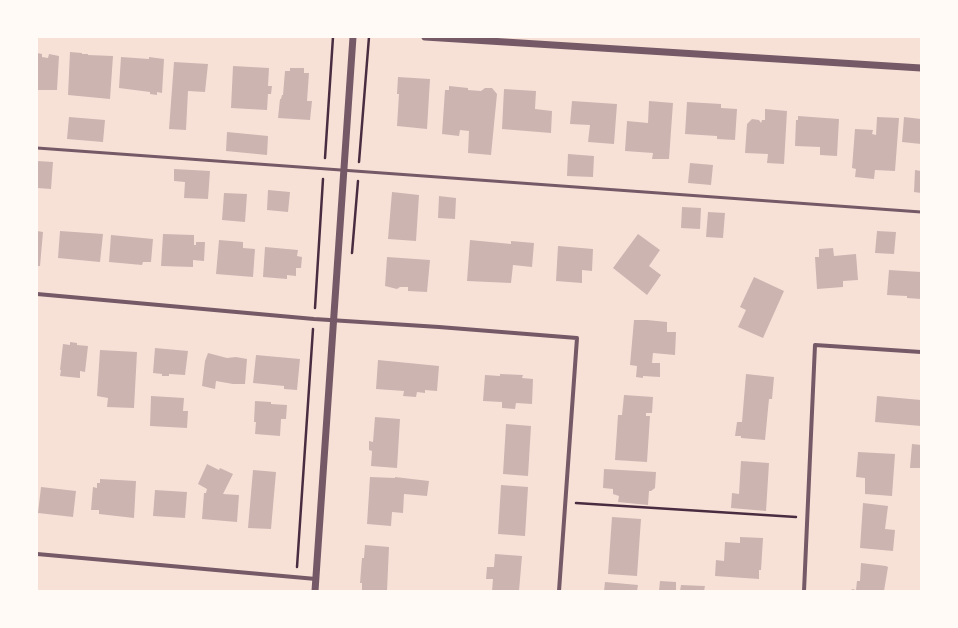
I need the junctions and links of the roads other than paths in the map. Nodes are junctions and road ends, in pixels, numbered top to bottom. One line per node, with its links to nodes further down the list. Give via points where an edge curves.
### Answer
1 (353, 37): 5 (street)
2 (425, 37): 3 (street)
3 (921, 68)
4 (37, 148): 5 (lane)
5 (344, 171): 6 (lane); 8 (street)
6 (921, 212)
7 (37, 294): 8 (street)
8 (334, 320): 11 (street); 13 (street, via 577,338)
9 (921, 352): 14 (street, via 815,345)
10 (37, 554): 11 (street)
11 (316, 579): 12 (street)
12 (315, 591)
13 (559, 591)
14 (804, 591)

